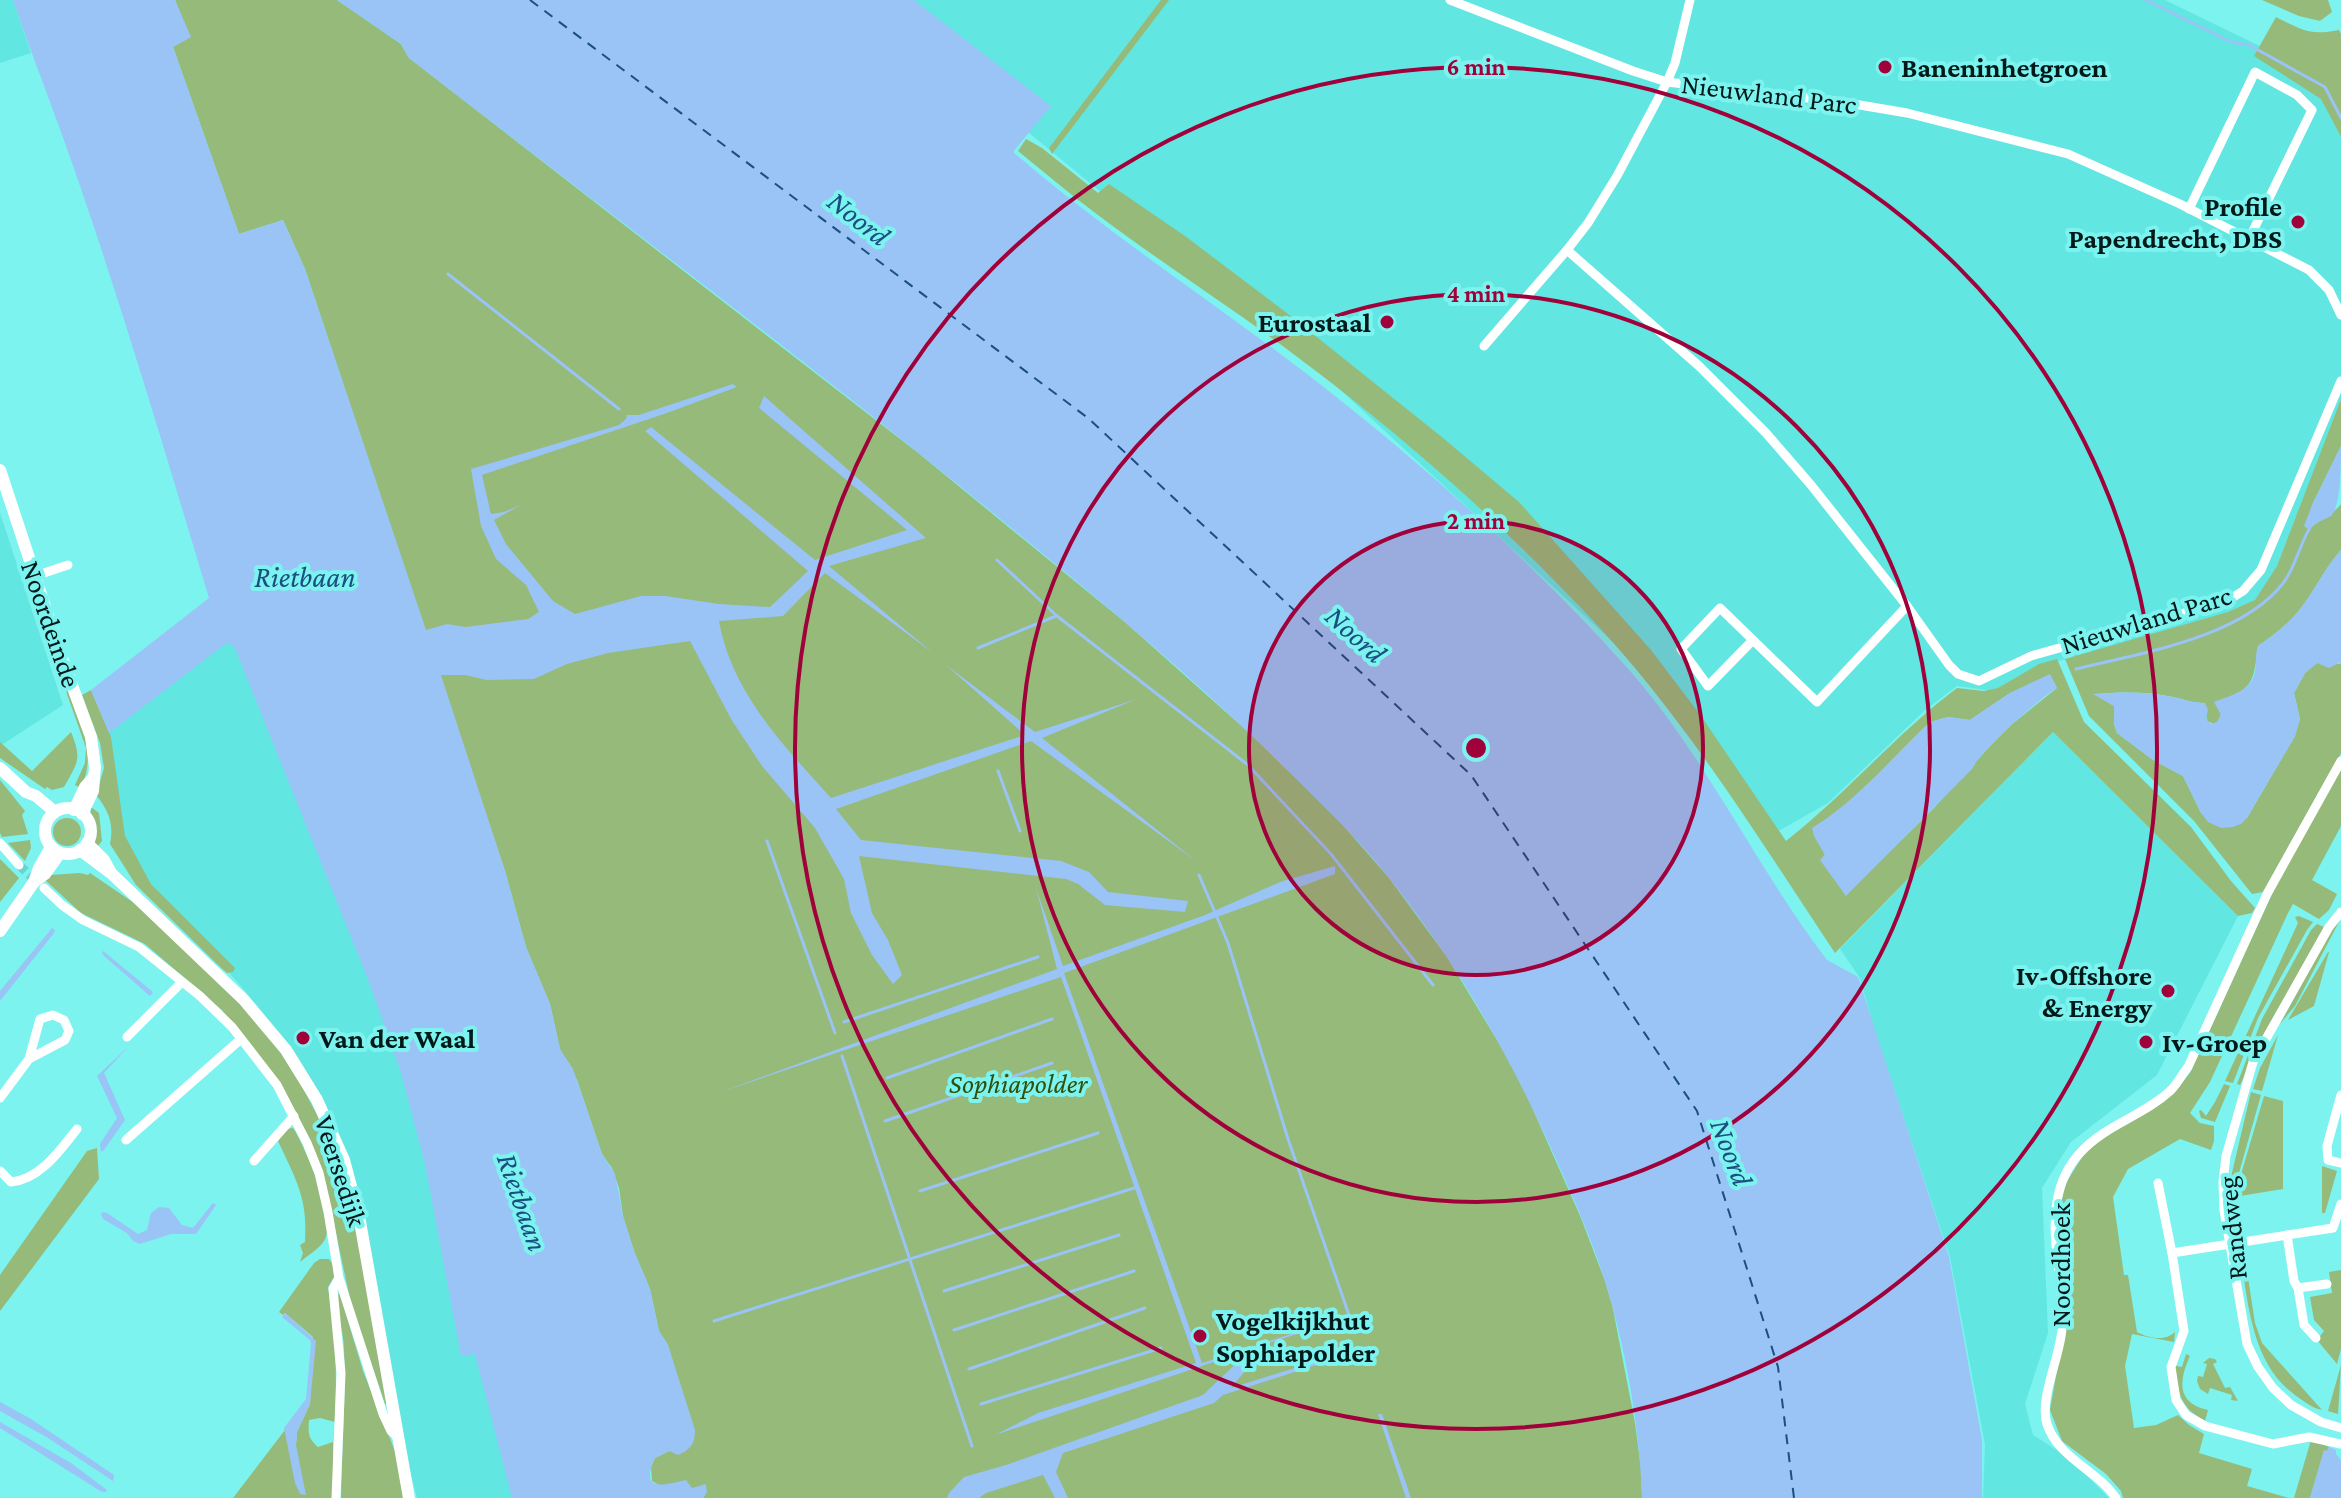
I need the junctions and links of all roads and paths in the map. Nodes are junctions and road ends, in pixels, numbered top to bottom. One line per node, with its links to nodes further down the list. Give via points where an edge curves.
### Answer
1 (1450, 0): 3 (street, Nieuwland Parc)
2 (1690, 0): 3 (street, Nieuwland Parc)
3 (1667, 82): 4 (street, Nieuwland Parc, via 1907,113 2068,154); 6 (street, Nieuwland Parc, via 1617,176)
4 (2189, 209): 5 (street, Nieuwland Parc); 5 (street, via 2255,72 2297,95 2312,110)
5 (2249, 239): 7 (street, Nieuwland Parc, via 2309,270 2329,290)
6 (1567, 250): 8 (street, Nieuwland Parc); 13 (street, Nieuwland Parc, via 1766,433)
7 (2341, 315)
8 (1484, 346)
9 (2341, 381): 13 (street, Nieuwland Parc, via 2261,570 2227,601 2031,656 1979,681 1958,674)
10 (0, 470): 12 (main road, Noordeinde)
11 (68, 565): 12 (street)
12 (35, 576): 17 (main road, Noordeinde, via 91,737 93,791)
13 (1907, 606): 14 (street, via 1817,702)
14 (1753, 640): 14 (street, via 1720,608 1681,649 1708,686)
15 (2341, 761): 52 (street, Noordhoek, via 2267,894 2188,1067 2171,1090 2092,1141 2062,1182 2055,1219 2062,1327 2045,1420 2063,1450)
16 (0, 768): 18 (main road)
17 (78, 812): 18 (main road, via 64,809); 20 (main road, via 90,828)
18 (51, 816): 21 (main road, via 45,834)
19 (0, 843): 22 (street)
20 (84, 847): 21 (main road, via 70,854); 48 (main road, Veersedijk, via 253,1010 317,1100 356,1202)
21 (55, 850): 23 (main road, via 39,868)
22 (19, 865)
23 (39, 885): 25 (main road); 26 (street, via 83,920 139,947)
24 (2341, 912): 41 (street, Randweg, via 2253,1062 2244,1088 2226,1156)
25 (0, 931)
26 (182, 982): 27 (street); 28 (street)
27 (127, 1037)
28 (241, 1039): 32 (street); 34 (street)
29 (29, 1059): 29 (street, via 65,1040 69,1031 64,1020 53,1015 40,1019); 31 (street)
30 (2341, 1095): 36 (street, via 2327,1146 2328,1160)
31 (0, 1098)
32 (294, 1116): 35 (street); 43 (street, via 319,1173)
33 (77, 1129): 37 (street, via 28,1178 11,1182)
34 (126, 1140)
35 (254, 1161)
36 (2341, 1163)
37 (0, 1171)
38 (2158, 1183): 42 (street)
39 (2341, 1204): 40 (street, via 2333,1228)
40 (2287, 1235): 41 (street); 45 (street)
41 (2229, 1243): 42 (street); 47 (street, Randweg, via 2247,1344 2258,1367 2291,1405)
42 (2172, 1253): 49 (street, via 2184,1331 2171,1367 2176,1400 2186,1415 2273,1444 2309,1437)
43 (339, 1278): 48 (street, via 383,1414); 50 (street, via 333,1289 341,1373)
44 (2327, 1284): 45 (street)
45 (2298, 1288): 46 (street, via 2304,1325)
46 (2316, 1338)
47 (2336, 1426)
48 (399, 1438): 51 (main road, Veersedijk)
49 (2341, 1444)
50 (336, 1498)
51 (409, 1498)
52 (2116, 1498)

